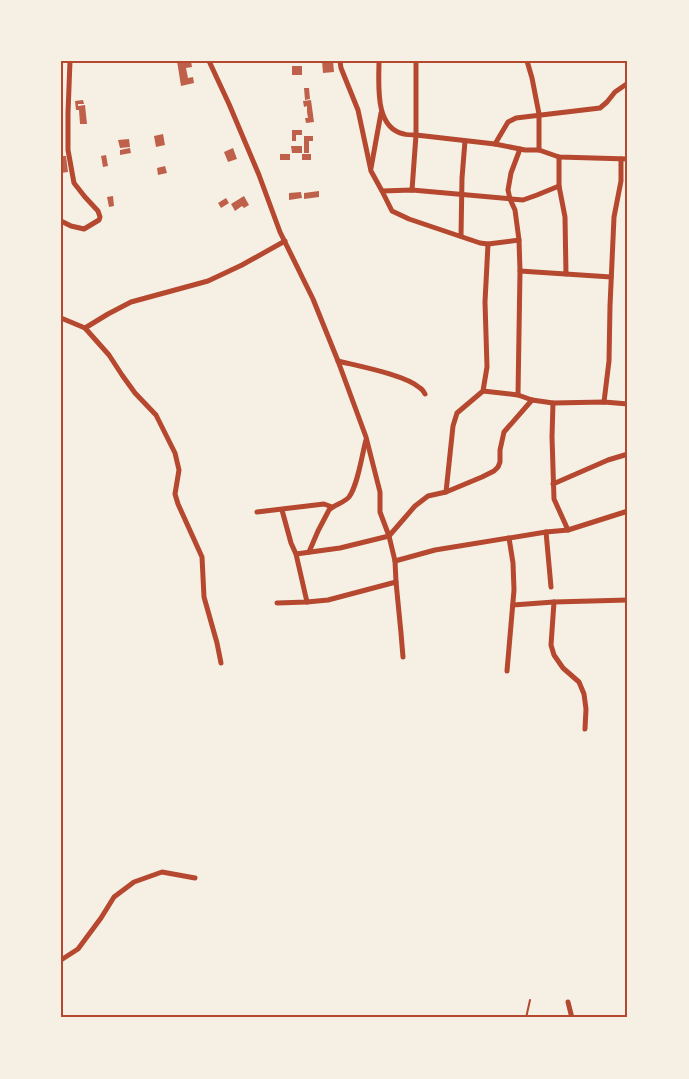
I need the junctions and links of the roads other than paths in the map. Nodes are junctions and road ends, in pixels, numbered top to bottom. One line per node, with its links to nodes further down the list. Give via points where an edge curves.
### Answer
1 (70, 61): 15 (street)
2 (209, 61): 29 (street)
3 (340, 61): 20 (street, via 358,110)
4 (379, 61): 8 (street)
5 (416, 61): 10 (street)
6 (527, 61): 9 (street)
7 (628, 83): 9 (street, via 600,108)
8 (382, 111): 10 (street, via 395,131); 20 (street)
9 (539, 114): 12 (street, via 508,122); 16 (street)
10 (416, 134): 11 (street); 22 (street)
11 (465, 141): 12 (street); 24 (street)
12 (495, 144): 14 (street)
13 (61, 149): 15 (street)
14 (520, 149): 16 (street); 25 (street, via 510,173)
15 (68, 150): 26 (street, via 74,183 100,217 84,229)
16 (539, 150): 17 (street)
17 (559, 157): 18 (street); 21 (street)
18 (621, 159): 19 (street); 33 (street)
19 (628, 159)
20 (371, 171): 23 (street)
21 (559, 186): 25 (street, via 523,200); 32 (street, via 565,217)
22 (412, 190): 23 (street); 24 (street)
23 (382, 191): 27 (street, via 395,213)
24 (462, 194): 25 (street); 27 (street)
25 (510, 199): 28 (street, via 515,210)
26 (61, 221)
27 (461, 236): 30 (street)
28 (519, 240): 30 (street); 31 (street)
29 (285, 242): 35 (street, via 208,281 131,302); 36 (street)
30 (488, 244): 37 (street, via 485,302 487,367)
31 (520, 271): 32 (street); 39 (street)
32 (566, 274): 33 (street)
33 (611, 277): 41 (street, via 609,361)
34 (61, 318): 35 (street)
35 (85, 328): 67 (street, via 156,415 175,453 179,470 175,494 202,557 204,597)
36 (338, 361): 38 (street, via 407,380); 44 (street)
37 (483, 391): 39 (street); 47 (street, via 455,419)
38 (426, 394)
39 (518, 396): 40 (street)
40 (532, 400): 42 (street); 47 (street, via 504,432 498,467)
41 (604, 402): 42 (street); 43 (street)
42 (553, 403): 46 (street)
43 (628, 404)
44 (366, 437): 48 (street, via 350,495); 54 (street, via 380,492 380,512)
45 (628, 454): 46 (street)
46 (553, 484): 52 (street, via 554,499)
47 (446, 492): 54 (street, via 428,496 414,506)
48 (332, 507): 49 (street, via 324,504); 56 (street)
49 (282, 510): 51 (street); 57 (street)
50 (628, 511): 52 (street)
51 (257, 512)
52 (568, 530): 53 (street)
53 (546, 532): 55 (street); 60 (street)
54 (388, 536): 56 (street); 58 (street)
55 (509, 538): 58 (street, via 435,550); 65 (street)
56 (309, 552): 57 (street)
57 (296, 554): 62 (street)
58 (395, 561): 59 (street)
59 (396, 582): 62 (street, via 328,600); 66 (street)
60 (551, 587)
61 (628, 600): 63 (street)
62 (307, 602): 64 (street)
63 (554, 602): 65 (street); 69 (street, via 551,644 563,668 580,682 586,709)
64 (277, 603)
65 (513, 605): 68 (street)
66 (403, 656)
67 (221, 663)
68 (507, 671)
69 (585, 729)
70 (195, 878): 71 (street, via 162,872 134,882 114,897 78,949)
71 (61, 960)
72 (568, 1002): 73 (street)
73 (572, 1018)

